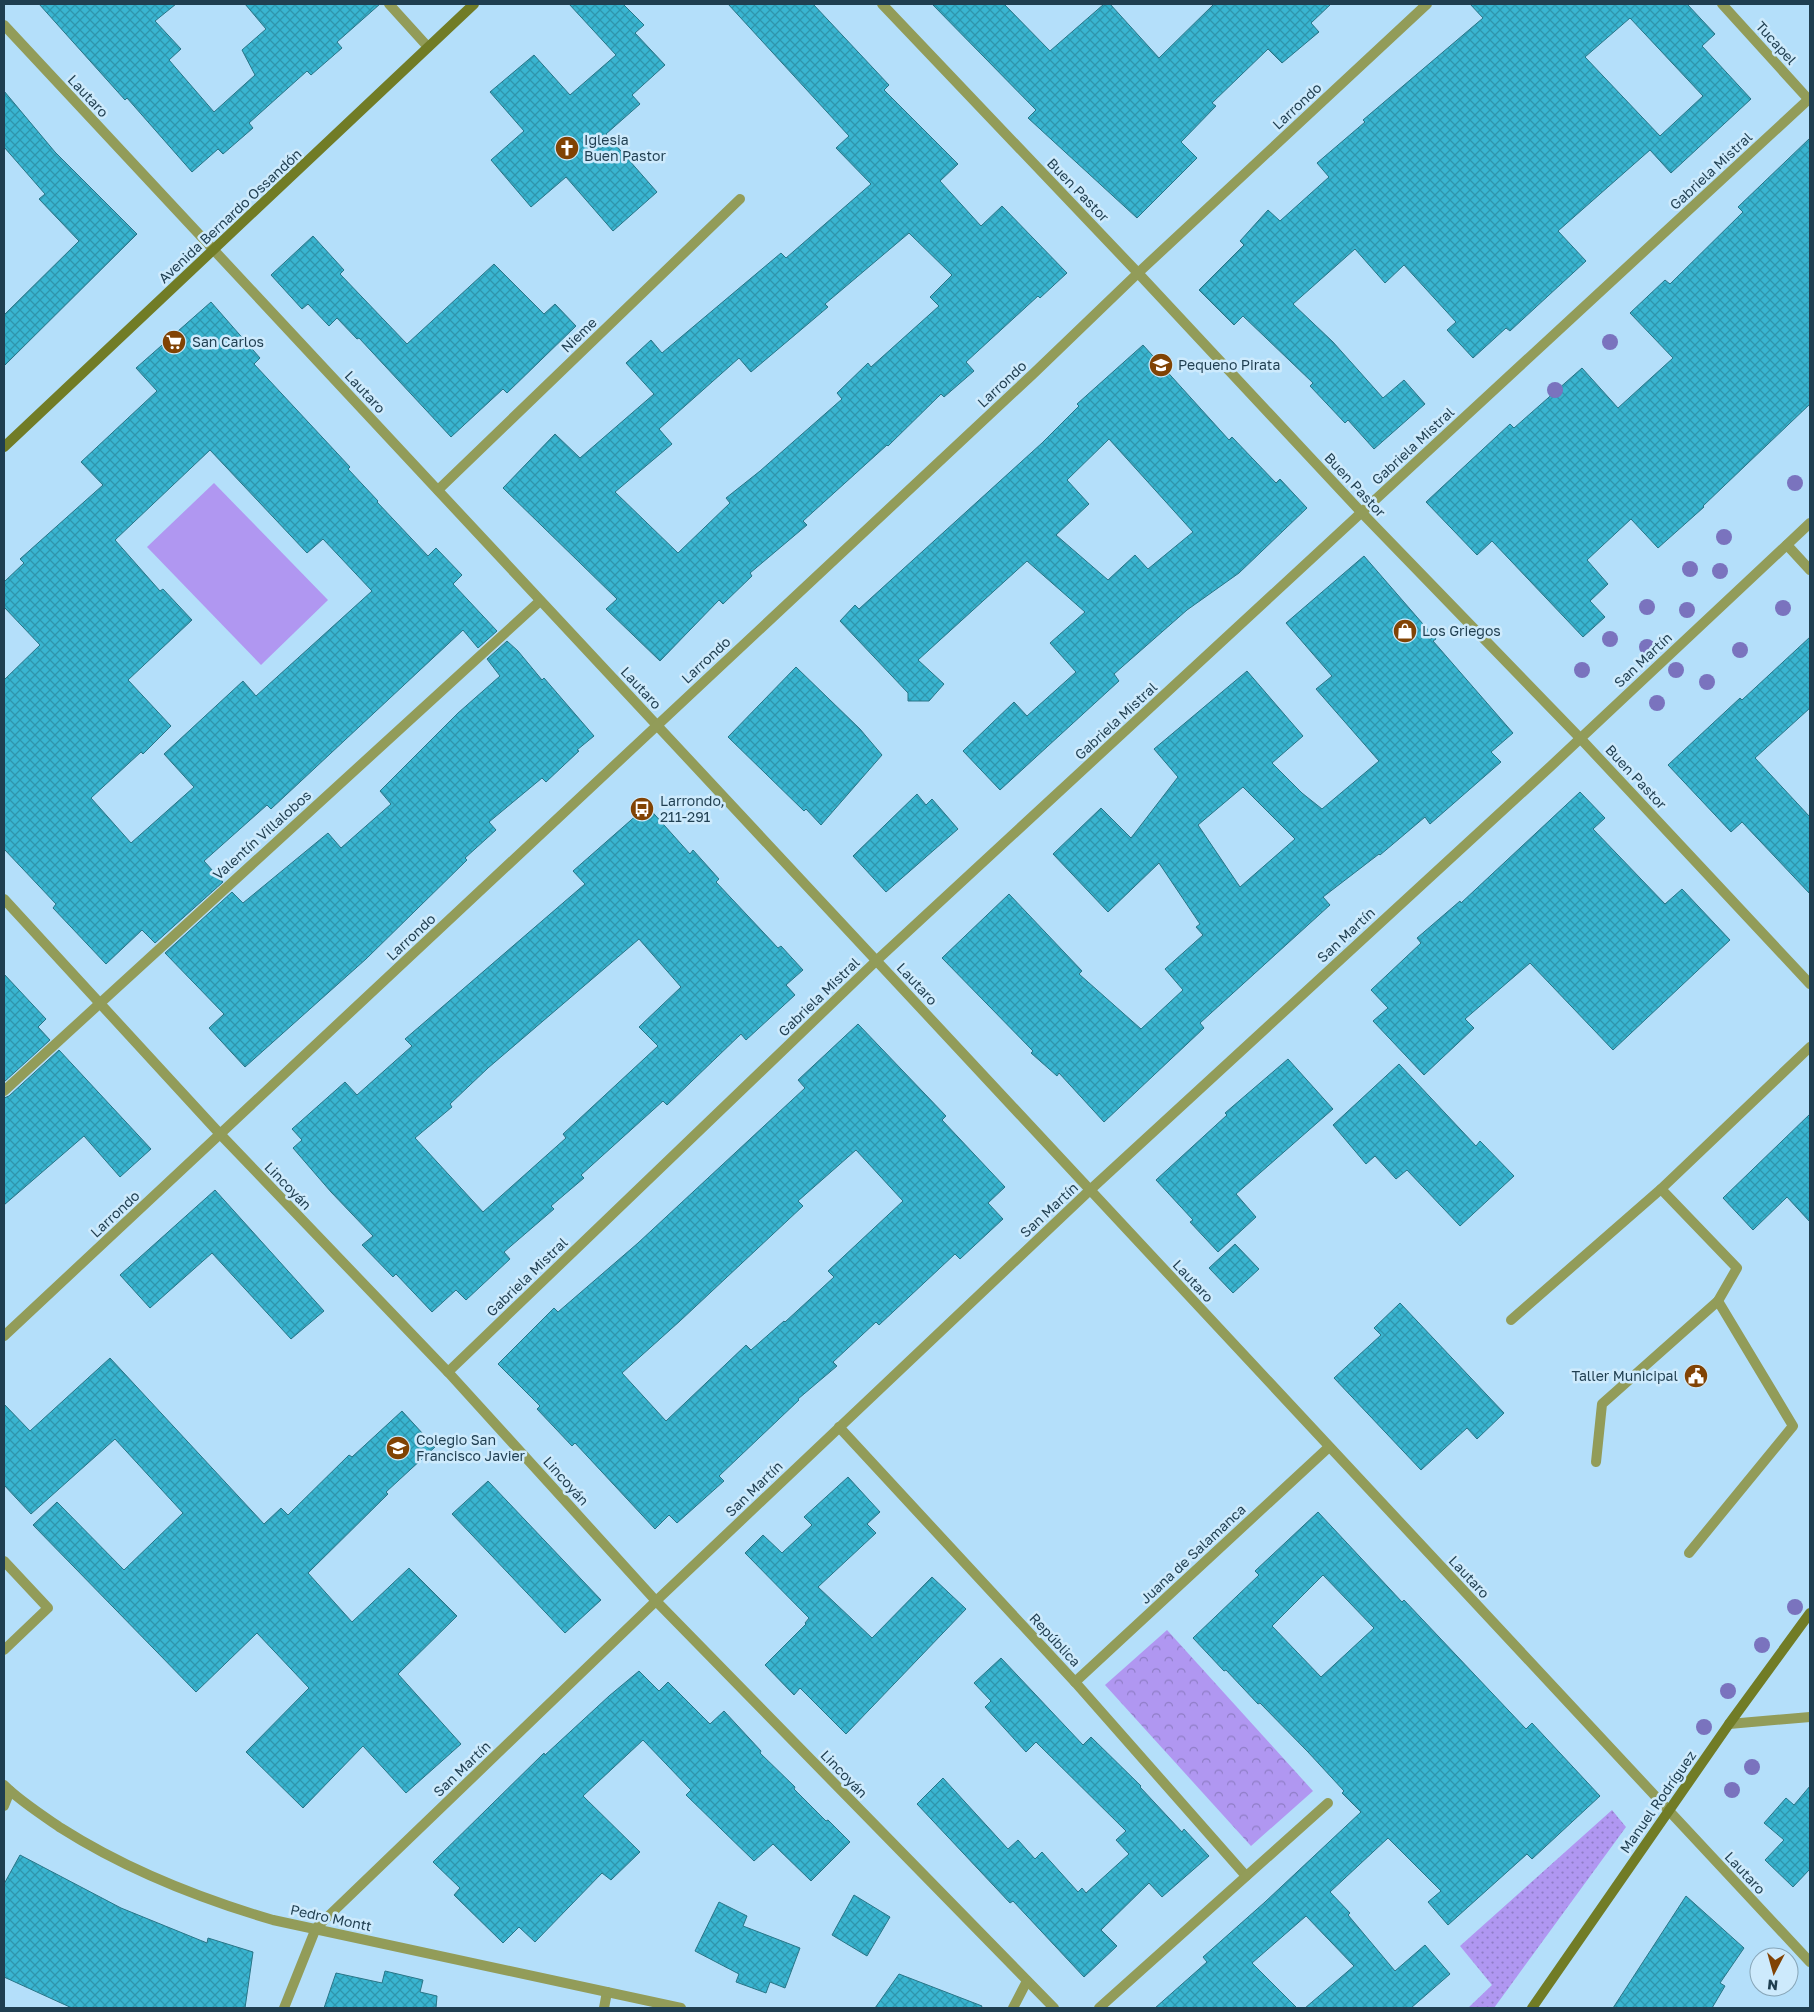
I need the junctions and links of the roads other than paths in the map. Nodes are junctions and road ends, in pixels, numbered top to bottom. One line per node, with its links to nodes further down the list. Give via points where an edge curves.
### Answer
1 (389, 4): 7 (street)
2 (474, 4): 7 (main road, Avenida Bernardo Ossandón)
3 (882, 4): 11 (street, Buen Pastor)
4 (1427, 4): 11 (street, Larrondo)
5 (1722, 4): 8 (street, Tucapel)
6 (4, 25): 10 (street, Lautaro)
7 (428, 46): 10 (main road, Avenida Bernardo Ossandón)
8 (1810, 99): 14 (street, Gabriela Mistral)
9 (740, 199): 13 (street, Nieme)
10 (214, 251): 12 (main road, Avenida Bernardo Ossandón, via 133,323); 13 (street, Lautaro)
11 (1138, 272): 14 (street, Buen Pastor); 19 (street, Larrondo)
12 (4, 447)
13 (438, 490): 18 (street, Lautaro)
14 (1362, 513): 20 (street, Buen Pastor); 22 (street, Gabriela Mistral)
15 (1810, 523): 16 (street, San Martín)
16 (1787, 545): 17 (street); 20 (street, San Martín)
17 (1810, 570)
18 (540, 600): 19 (street, Lautaro); 24 (street, Valentín Villalobos)
19 (657, 726): 22 (street, Lautaro); 27 (street, Larrondo)
20 (1580, 738): 23 (street, Buen Pastor); 29 (street, San Martín)
21 (4, 899): 24 (street, Lincoyán)
22 (876, 962): 29 (street, Lautaro); 33 (street, Gabriela Mistral)
23 (1810, 984)
24 (100, 1002): 26 (street, Valentín Villalobos); 27 (street, Lincoyán)
25 (1810, 1047): 28 (street)
26 (4, 1091)
27 (220, 1134): 32 (street, Larrondo); 33 (street, Lincoyán)
28 (1661, 1189): 30 (street, via 1737,1268); 31 (street)
29 (1090, 1190): 34 (street, San Martín); 35 (street, Lautaro)
30 (1718, 1301): 36 (street, via 1602,1404); 37 (street, via 1793,1426)
31 (1511, 1320)
32 (4, 1336)
33 (448, 1372): 39 (street, Lincoyán)
34 (838, 1428): 39 (street, San Martín); 42 (street, República)
35 (1328, 1447): 42 (street, Juana de Salamanca); 48 (street, Lautaro)
36 (1596, 1462)
37 (1689, 1553)
38 (4, 1561): 41 (street, via 48,1608)
39 (656, 1602): 50 (street, San Martín); 52 (street, Lincoyán)
40 (1810, 1613): 44 (main road, Manuel Rodríguez)
41 (4, 1650)
42 (1076, 1682): 49 (street, República)
43 (1810, 1717): 44 (street)
44 (1728, 1724): 48 (main road, Manuel Rodríguez)
45 (7, 1788): 47 (street); 50 (street, Pedro Montt, via 89,1845 140,1872 223,1906)
46 (1328, 1802): 49 (street)
47 (4, 1806)
48 (1668, 1812): 51 (street, Lautaro); 60 (main road, Manuel Rodríguez)
49 (1246, 1876): 59 (street)
50 (316, 1928): 53 (street, Pedro Montt); 54 (street)
51 (1810, 1962)
52 (1028, 1981): 57 (street); 58 (street, Lincoyán)
53 (607, 1992): 55 (street); 56 (street, Pedro Montt)
54 (284, 2008)
55 (604, 2008)
56 (681, 2008)
57 (1013, 2008)
58 (1054, 2008)
59 (1099, 2008)
60 (1532, 2008)

